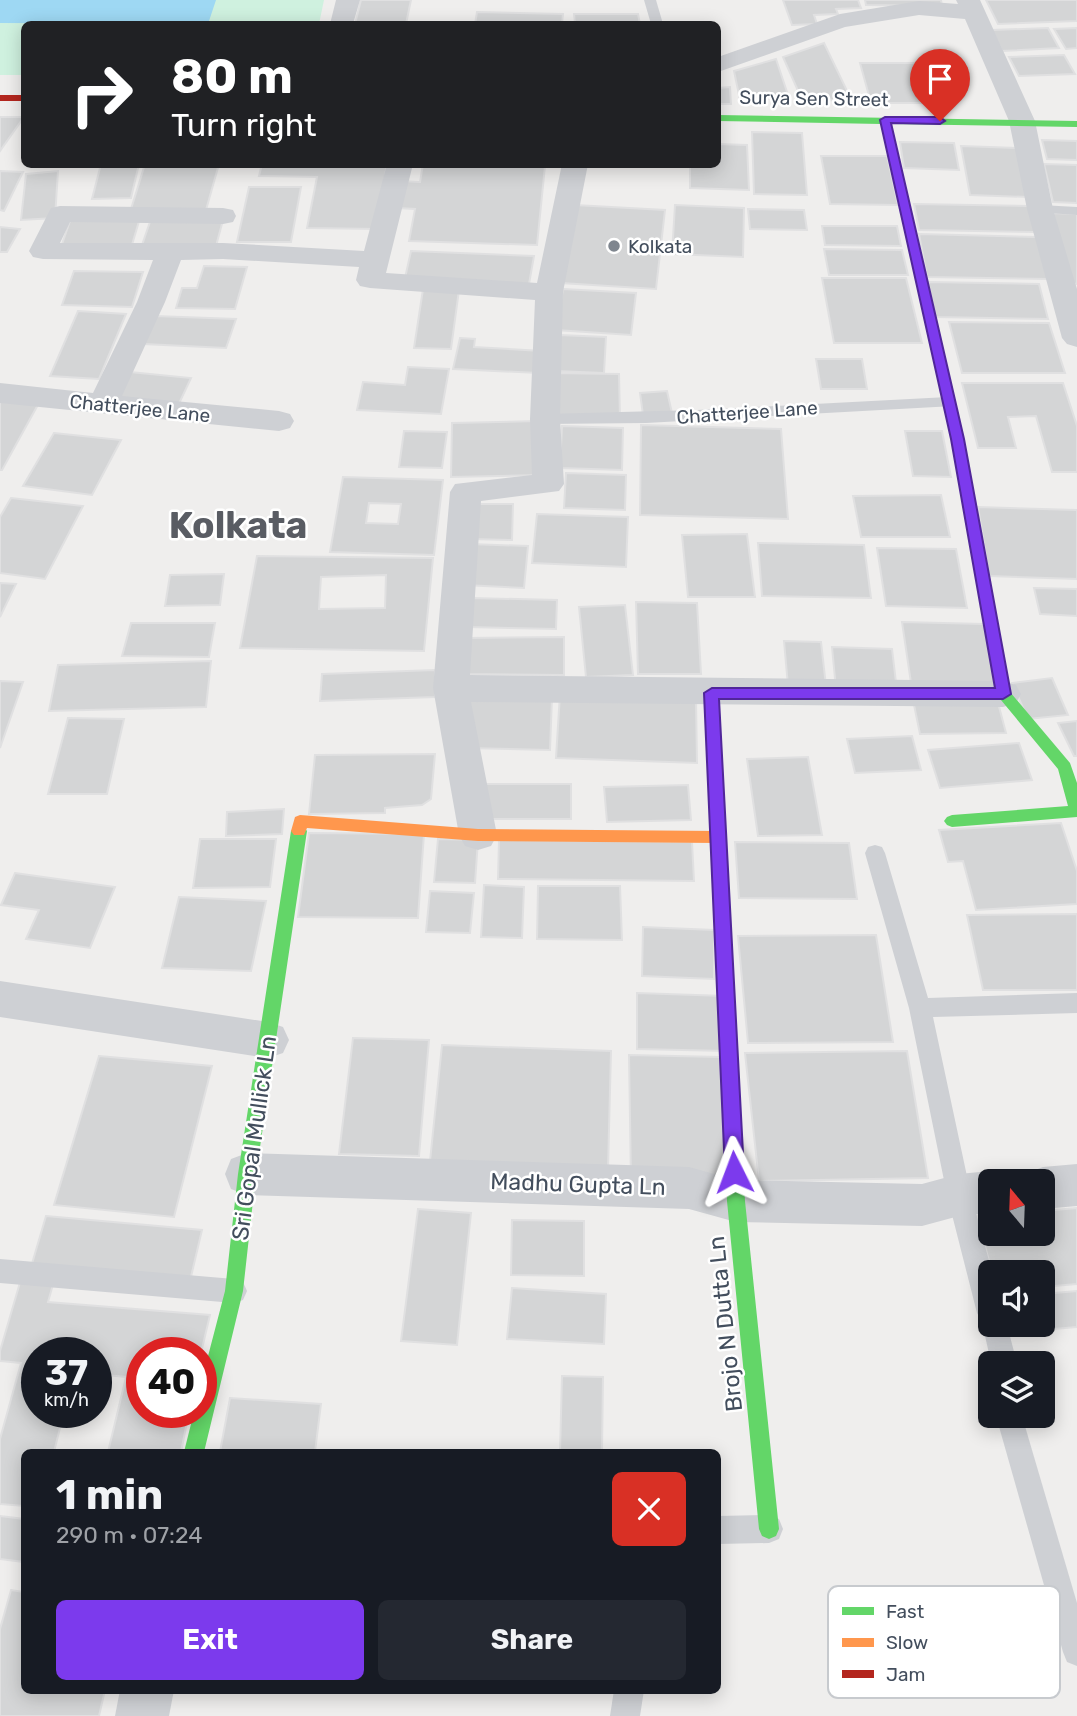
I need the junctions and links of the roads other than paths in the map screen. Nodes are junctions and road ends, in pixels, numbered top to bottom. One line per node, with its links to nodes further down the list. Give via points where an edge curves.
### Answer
1 (348, 0): 4 (street)
2 (650, 0): 5 (lane)
3 (972, 7): 6 (street, via 919,8 840,21); 11 (street)
4 (343, 21)
5 (656, 21)
6 (721, 64)
7 (0, 98): 8 (street)
8 (21, 98)
9 (721, 118): 10 (street, Surya Sen Street)
10 (885, 120): 11 (street, Surya Sen Street); 23 (street)
11 (1022, 121): 12 (street, Surya Sen Street); 15 (street)
12 (1077, 124)
13 (399, 168): 19 (street)
14 (574, 168): 20 (street)
15 (1040, 209): 16 (lane); 21 (street)
16 (1077, 211)
17 (223, 216): 18 (street, via 60,214 43,251)
18 (170, 251): 19 (street); 24 (street)
19 (375, 260): 20 (street, via 370,279)
20 (550, 292): 25 (street)
21 (1077, 338)
22 (0, 393): 24 (street, Chatterjee Lane)
23 (948, 402): 25 (lane, Chatterjee Lane, via 627,420); 29 (street)
24 (102, 405): 26 (street, Chatterjee Lane)
25 (545, 419): 27 (street, via 548,484 466,492)
26 (279, 421)
27 (452, 688): 28 (street); 31 (street)
28 (712, 693): 29 (street); 32 (street, Brojo N Dutta Ln)
29 (1003, 694): 30 (street, via 1065,767 1077,811)
30 (952, 821)
31 (478, 835): 32 (street); 37 (street, Sri Gopal Mullick Ln, via 300,821)
32 (717, 837): 42 (street, Brojo N Dutta Ln)
33 (875, 853): 36 (lane)
34 (0, 999): 37 (street)
35 (1077, 1003): 36 (lane)
36 (920, 1007): 41 (lane)
37 (268, 1040): 38 (street, Sri Gopal Mullick Ln)
38 (247, 1174): 42 (street, Madhu Gupta Ln, via 689,1188); 45 (street, Sri Gopal Mullick Ln)
39 (1077, 1185): 40 (street)
40 (1055, 1187)
41 (975, 1193): 42 (street, Madhu Gupta Ln, via 922,1205); 43 (lane)
42 (736, 1200): 48 (street, Brojo N Dutta Ln)
43 (983, 1260)
44 (0, 1271): 45 (lane)
45 (234, 1291): 47 (street, Sri Gopal Mullick Ln)
46 (1012, 1428): 50 (lane)
47 (195, 1449)
48 (769, 1529): 49 (lane)
49 (721, 1530)
50 (1058, 1586)
51 (1060, 1592): 52 (lane)
52 (1077, 1651)
53 (146, 1694): 55 (street)
54 (628, 1694): 56 (lane)
55 (142, 1716)
56 (625, 1716)

